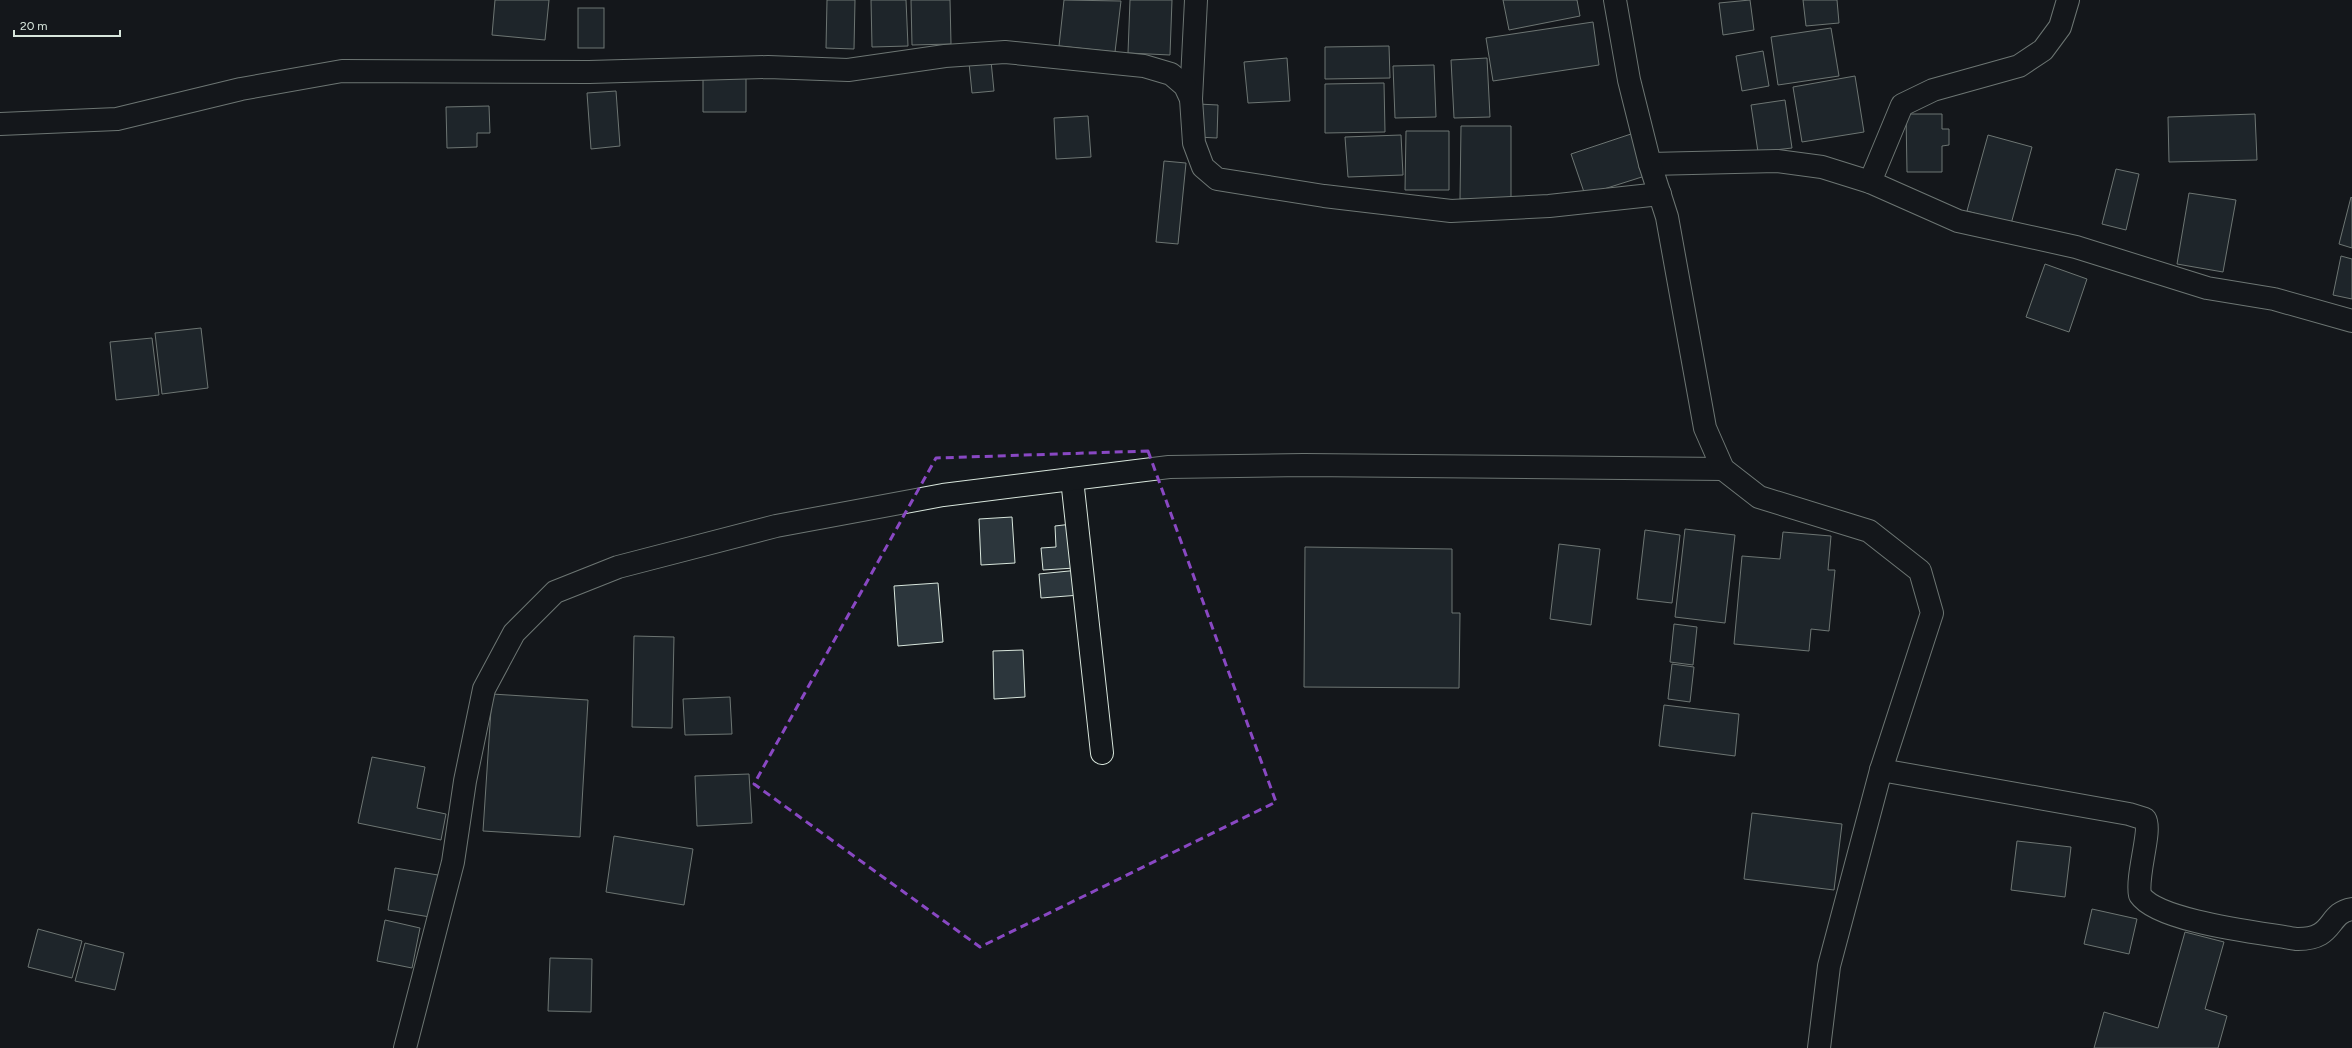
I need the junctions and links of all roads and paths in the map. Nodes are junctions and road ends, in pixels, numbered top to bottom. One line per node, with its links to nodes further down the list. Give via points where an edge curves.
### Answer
1 (1196, 0): 4 (street)
2 (1615, 0): 6 (street, via 1629,80)
3 (2068, 0): 7 (street, via 2060,27 2043,50 2019,66 1933,90 1902,105)
4 (1191, 99): 5 (street, via 1185,86 1171,74 1144,66 1005,52 945,56 848,70 768,68 589,72 342,71 241,88 117,119); 8 (street, via 1194,143 1203,167 1217,179 1324,196 1451,211 1548,206)
5 (0, 124)
6 (1650, 164): 7 (street, via 1777,160 1822,167); 8 (street)
7 (1870, 182): 9 (street, via 1958,221 2076,247 2207,288 2274,299)
8 (1660, 194): 10 (street, via 1667,218 1705,428)
9 (2352, 321)
10 (1723, 469): 11 (street, via 1304,465 1169,467); 13 (street, via 1759,497 1869,531 1920,571 1932,613)
11 (1072, 479): 12 (street); 15 (street, via 943,495 776,526 618,567 555,592 514,633 484,689 465,781 453,862)
12 (1102, 753)
13 (1881, 770): 14 (street, via 2145,819 2148,828 2138,880 2140,895 2153,906 2196,921 2296,939 2310,939 2322,935 2338,915); 16 (street, via 1829,966)
14 (2352, 909)
15 (405, 1048)
16 (1819, 1048)

